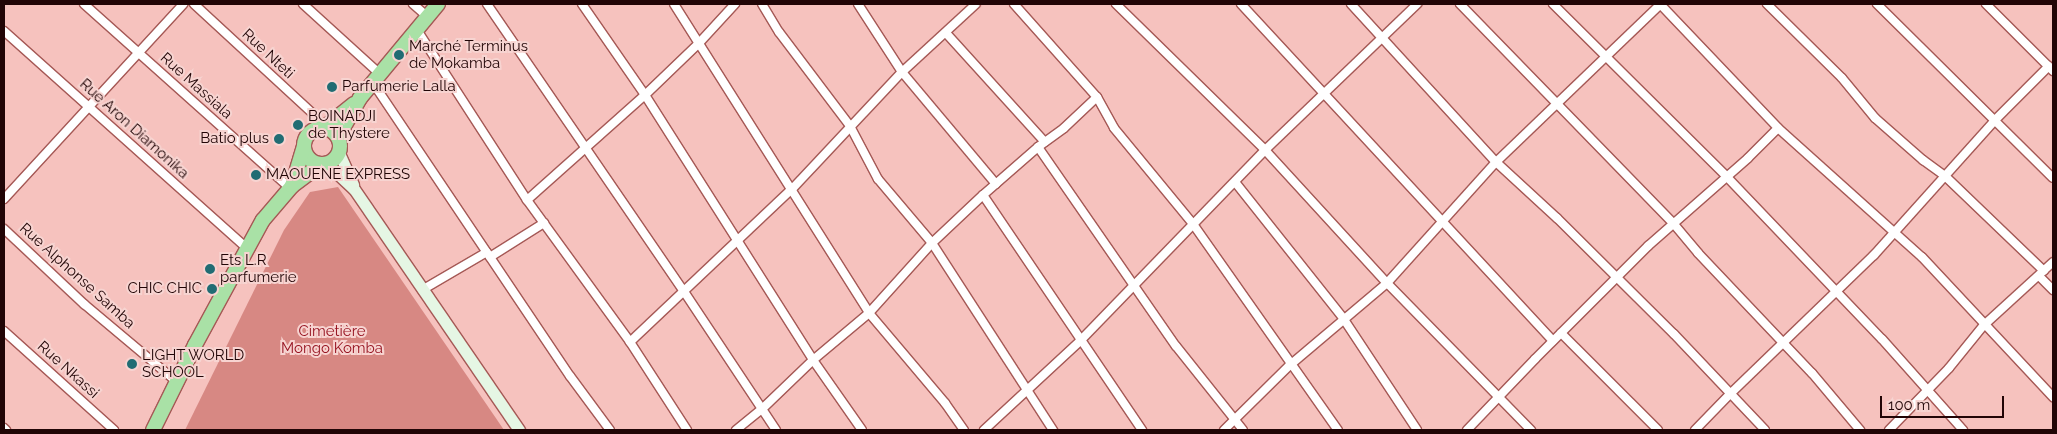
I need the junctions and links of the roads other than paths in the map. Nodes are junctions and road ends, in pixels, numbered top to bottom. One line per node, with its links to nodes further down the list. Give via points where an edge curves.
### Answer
1 (84, 4): 31 (street, Rue Massiala)
2 (183, 4): 31 (street)
3 (194, 4): 44 (street, Rue Nteti, via 312,113)
4 (303, 4): 35 (street)
5 (413, 4): 25 (street)
6 (438, 4): 25 (highway)
7 (487, 4): 50 (street)
8 (582, 4): 37 (street)
9 (674, 4): 30 (street)
10 (735, 4): 30 (street)
11 (762, 4): 43 (street, via 779,32)
12 (858, 4): 34 (street)
13 (976, 4): 28 (street)
14 (1014, 4): 38 (street)
15 (1116, 4): 51 (street)
16 (1240, 4): 36 (street)
17 (1351, 4): 29 (street)
18 (1417, 4): 29 (street)
19 (1460, 4): 40 (street)
20 (1552, 4): 32 (street)
21 (1661, 4): 32 (street); 45 (street)
22 (1767, 4): 56 (street, via 1842,78 1875,118)
23 (1877, 4): 42 (street)
24 (1986, 4): 33 (street)
25 (428, 17): 26 (highway)
26 (417, 30): 35 (highway); 65 (street)
27 (4, 31): 41 (street, Rue Aron Diamonika)
28 (946, 33): 34 (street); 47 (street)
29 (1382, 38): 36 (street); 53 (street)
30 (700, 42): 37 (street); 61 (street)
31 (138, 53): 41 (street); 60 (street, Rue Massiala)
32 (1607, 56): 40 (street); 55 (street)
33 (2051, 68): 42 (street)
34 (902, 72): 43 (street); 59 (street)
35 (376, 78): 39 (highway); 75 (street)
36 (1323, 93): 51 (street); 66 (street)
37 (645, 95): 50 (street); 72 (street)
38 (1097, 97): 47 (street); 69 (street, via 1114,128)
39 (360, 98): 44 (highway); 46 (highway)
40 (1557, 104): 53 (street); 68 (street)
41 (90, 107): 64 (street); 74 (street, Rue Aron Diamonika)
42 (1995, 120): 56 (street); 57 (street)
43 (850, 126): 61 (street); 73 (street, via 878,180)
44 (322, 128): 46 (highway); 48 (highway, via 310,133)
45 (1778, 128): 55 (street); 71 (street)
46 (338, 137): 52 (highway)
47 (1045, 142): 49 (street)
48 (304, 146): 54 (highway, via 309,158); 60 (highway)
49 (1038, 147): 59 (street); 80 (street)
50 (585, 149): 65 (street); 82 (street)
51 (1264, 150): 58 (street); 79 (street)
52 (338, 153): 54 (highway); 62 (street)
53 (1496, 162): 66 (street); 78 (street)
54 (324, 164): 60 (highway); 62 (street)
55 (1727, 176): 68 (street); 84 (street)
56 (1945, 176): 71 (street); 77 (street)
57 (2053, 178)
58 (1235, 182): 69 (street); 86 (street)
59 (996, 184): 63 (street)
60 (292, 187): 74 (highway, via 263,220)
61 (792, 188): 72 (street); 85 (street)
62 (354, 190): 81 (street)
63 (983, 195): 73 (street); 90 (street)
64 (4, 199)
65 (527, 200): 67 (street)
66 (1440, 221): 79 (street); 91 (street)
67 (544, 223): 75 (street); 92 (street)
68 (1673, 223): 78 (street); 93 (street)
69 (1193, 224): 80 (street); 95 (street, via 1262,319)
70 (4, 228): 96 (street, Rue Alphonse Samba, via 84,304)
71 (1894, 232): 84 (street); 87 (street, via 1922,257)
72 (738, 239): 82 (street); 94 (street)
73 (932, 244): 85 (street); 97 (street)
74 (246, 247): 96 (highway)
75 (489, 254): 81 (street); 107 (street)
76 (2053, 262): 77 (street)
77 (2042, 274): 83 (street); 87 (street)
78 (1617, 277): 89 (street); 98 (street)
79 (1387, 283): 86 (street); 101 (street)
80 (1134, 287): 90 (street); 103 (street)
81 (422, 290): 106 (street)
82 (684, 290): 92 (street); 102 (street)
83 (2053, 290)
84 (1837, 292): 93 (street); 99 (street)
85 (869, 313): 94 (street); 112 (street)
86 (1343, 318): 95 (street); 119 (street)
87 (1984, 325): 99 (street); 100 (street)
88 (4, 331): 104 (street, Rue Nkassi)
89 (1561, 333): 91 (street); 122 (street)
90 (1080, 341): 97 (street); 115 (street)
91 (1553, 341): 101 (street)
92 (630, 342): 108 (street)
93 (1784, 344): 98 (street); 125 (street)
94 (813, 360): 102 (street); 111 (street)
95 (1290, 365): 103 (street); 118 (street)
96 (177, 382): 105 (highway)
97 (1028, 391): 113 (street); 114 (street)
98 (1732, 392): 123 (street); 124 (street)
99 (1926, 392): 126 (street); 127 (street)
100 (2053, 397)
101 (1499, 398): 120 (street); 121 (street)
102 (762, 409): 109 (street); 110 (street)
103 (1235, 420): 116 (street); 117 (street)
104 (114, 430)
105 (153, 430)
106 (519, 430)
107 (610, 430)
108 (687, 430)
109 (736, 430)
110 (776, 430)
111 (862, 430)
112 (964, 430)
113 (984, 430)
114 (1053, 430)
115 (1142, 430)
116 (1224, 430)
117 (1243, 430)
118 (1338, 430)
119 (1417, 430)
120 (1467, 430)
121 (1531, 430)
122 (1658, 430)
123 (1695, 430)
124 (1765, 430)
125 (1860, 430)
126 (1889, 430)
127 (1963, 430)

